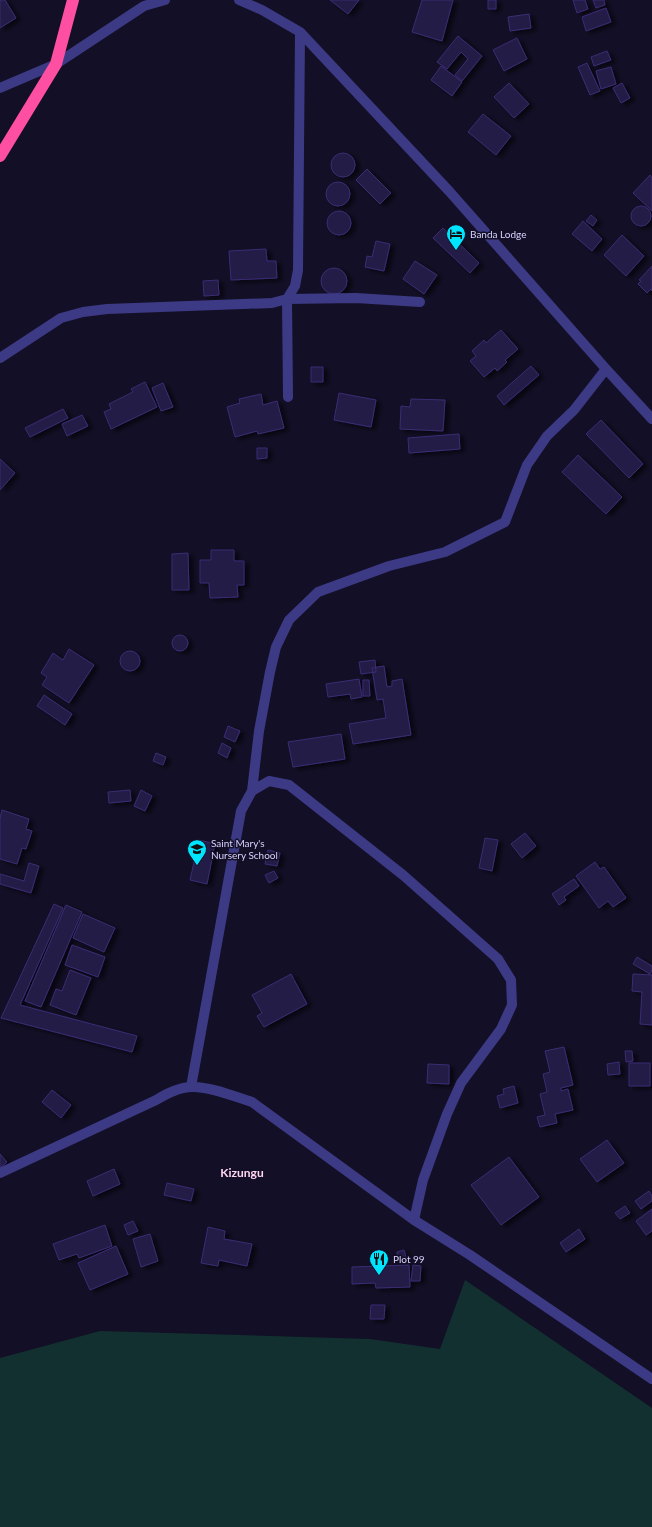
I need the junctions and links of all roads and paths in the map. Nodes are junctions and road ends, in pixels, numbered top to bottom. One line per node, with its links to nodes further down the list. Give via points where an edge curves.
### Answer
1 (73, 0): 5 (highway)
2 (165, 0): 5 (street, via 144,6)
3 (239, 0): 4 (street)
4 (300, 32): 8 (street, via 298,270); 11 (street, via 450,191)
5 (56, 64): 6 (street); 7 (highway)
6 (0, 88)
7 (0, 156)
8 (287, 299): 9 (street, via 356,298); 10 (street, via 272,303 83,312 61,318); 12 (street)
9 (420, 302)
10 (0, 358)
11 (606, 369): 13 (street); 14 (street, via 574,410 547,436 527,465 505,522 445,552 389,566 318,592 289,620 276,647 270,672 259,731)
12 (288, 397)
13 (652, 419)
14 (252, 792): 15 (street, via 241,811); 17 (street, via 269,781 289,785 403,875 498,959 511,980 512,1005 501,1029 461,1084 447,1114 423,1180)
15 (191, 1087): 16 (street, via 170,1092); 17 (street, via 222,1092 252,1102)
16 (0, 1173)
17 (414, 1220): 18 (street)
18 (652, 1378)

